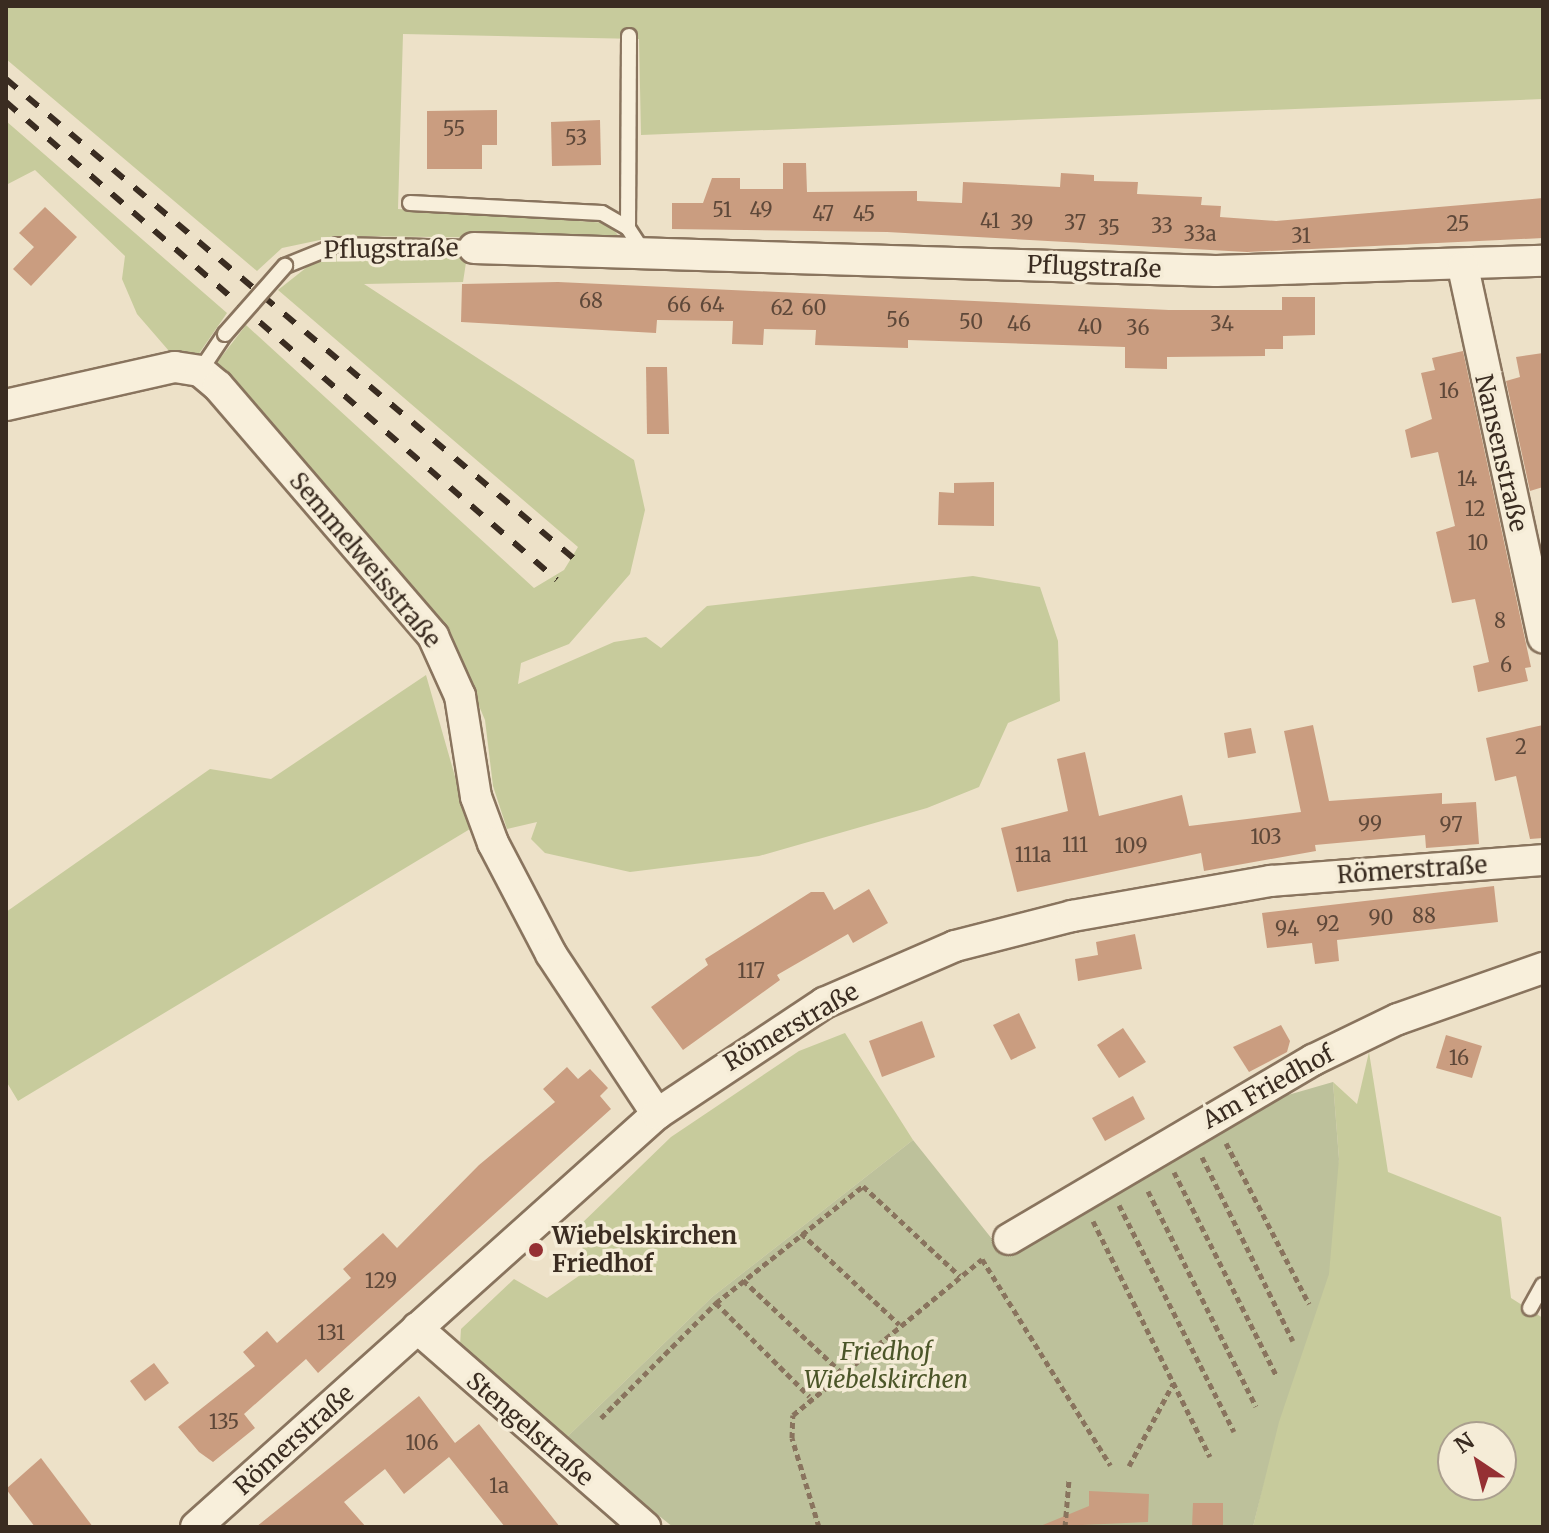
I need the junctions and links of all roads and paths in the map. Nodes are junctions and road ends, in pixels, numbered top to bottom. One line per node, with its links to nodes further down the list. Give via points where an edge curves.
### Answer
1 (629, 36): 3 (lane)
2 (410, 203): 3 (lane, Pflugstraße, via 602,213)
3 (636, 241): 4 (street, Pflugstraße); 6 (street, Pflugstraße, via 1216,271)
4 (474, 248): 7 (lane, Pflugstraße, bridge, via 337,245 285,266)
5 (1543, 261): 6 (street, Pflugstraße)
6 (1463, 267): 9 (street, Nansenstraße)
7 (200, 371): 8 (street, via 175,367); 12 (street, Semmelweisstraße, via 433,636 460,696 476,797 493,843 551,954)
8 (6, 405)
9 (1543, 637)
10 (1543, 860): 12 (street, Römerstraße, via 1271,881 1072,916 955,946 824,1003)
11 (1543, 968): 20 (street, Am Friedhof, via 1398,1019 1313,1060)
12 (657, 1114): 28 (street, Römerstraße)
13 (1228, 1142): 25 (path)
14 (1202, 1156): 29 (path)
15 (1173, 1172): 31 (path)
16 (1145, 1186): 34 (path)
17 (1117, 1201): 36 (path)
18 (1091, 1218): 32 (path)
19 (801, 1233): 21 (path, via 863,1186); 22 (path); 27 (path)
20 (1009, 1239)
21 (960, 1276): 27 (path); 38 (path, via 982,1259)
22 (743, 1280): 24 (path); 30 (path)
23 (1543, 1285): 26 (lane)
24 (716, 1303): 33 (path); 35 (path)
25 (1309, 1304)
26 (1530, 1308)
27 (899, 1324): 30 (path)
28 (417, 1328): 41 (street, Römerstraße); 42 (street, Stengelstraße)
29 (1293, 1341)
30 (840, 1371): 33 (path)
31 (1276, 1375)
32 (1173, 1382): 37 (path); 39 (path)
33 (809, 1396): 43 (path, via 793,1415 792,1438)
34 (1256, 1407)
35 (601, 1418)
36 (1234, 1432)
37 (1210, 1457)
38 (1110, 1465)
39 (1129, 1466)
40 (1069, 1479): 44 (path)
41 (196, 1527)
42 (645, 1527)
43 (819, 1527)
44 (1065, 1527)

